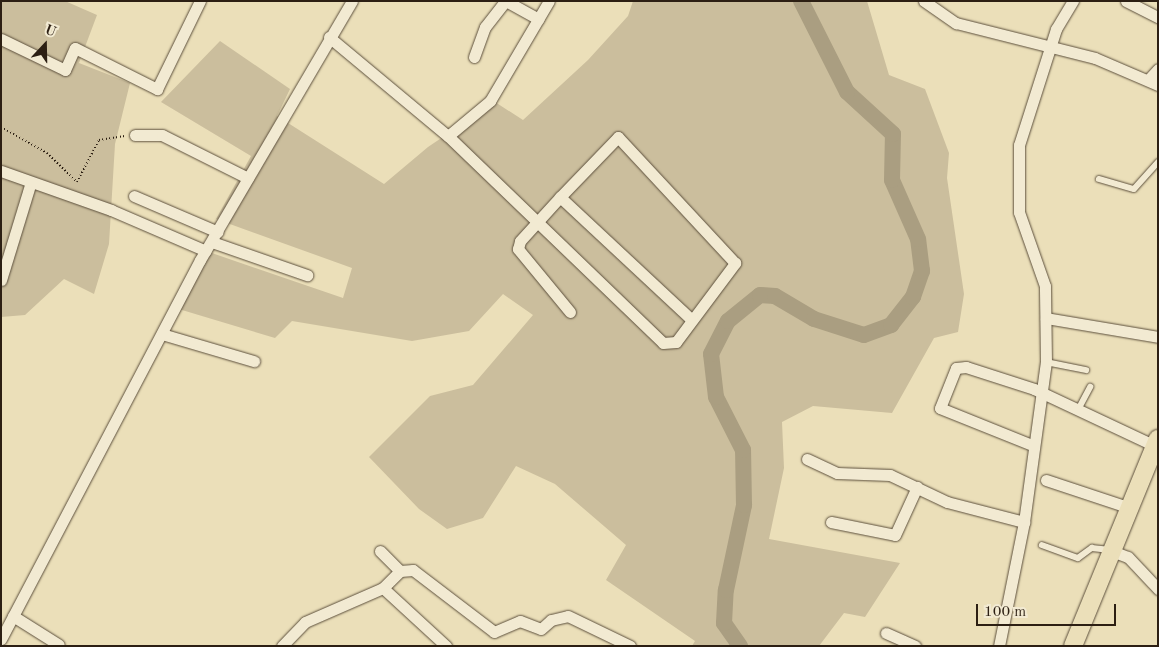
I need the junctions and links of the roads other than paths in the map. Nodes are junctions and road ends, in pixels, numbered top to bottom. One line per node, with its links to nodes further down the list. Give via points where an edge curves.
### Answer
1 (200, 1): 11 (street, via 157,88 75,48 64,70)
2 (352, 1): 10 (street)
3 (506, 1): 9 (street); 13 (street, via 485,26)
4 (549, 1): 9 (street)
5 (924, 1): 12 (street, via 956,23)
6 (1073, 1): 12 (street)
7 (1126, 1): 8 (street)
8 (1158, 17)
9 (538, 19): 17 (street, via 490,101)
10 (329, 37): 17 (street); 20 (street)
11 (1, 39)
12 (1050, 48): 15 (street, via 1095,58); 30 (street, via 1023,124 1016,178 1019,212 1045,286)
13 (474, 57)
14 (1158, 69): 15 (street)
15 (1154, 82)
16 (135, 135): 20 (street, via 162,135)
17 (448, 136): 25 (street)
18 (1158, 162): 21 (lane, via 1134,189)
19 (1, 171): 22 (street)
20 (248, 178): 26 (street)
21 (1099, 178)
22 (32, 182): 26 (street); 28 (street)
23 (134, 196): 26 (street)
24 (560, 197): 25 (street); 31 (street); 31 (street, via 614,138 622,139 734,258 732,270)
25 (537, 222): 29 (street, via 518,249); 31 (street, via 663,343 676,342)
26 (212, 241): 27 (street); 32 (street)
27 (307, 275)
28 (1, 280)
29 (570, 312)
30 (1046, 318): 33 (street); 35 (street)
31 (692, 320)
32 (162, 334): 34 (street); 54 (street)
33 (1158, 337)
34 (254, 361)
35 (1046, 362): 36 (lane); 38 (street)
36 (1086, 370)
37 (1090, 387): 39 (lane)
38 (1043, 394): 39 (street); 41 (street); 41 (street, via 959,366 940,403 944,410)
39 (1077, 412): 40 (street)
40 (1156, 443): 45 (main road)
41 (1032, 445): 47 (street)
42 (807, 459): 44 (street, via 826,471 890,475)
43 (1046, 480): 45 (street)
44 (917, 487): 46 (street, via 895,535); 47 (street, via 947,502)
45 (1130, 508): 50 (main road)
46 (832, 522)
47 (1024, 522): 62 (street)
48 (1042, 545): 50 (lane, via 1078,558 1094,547)
49 (380, 551): 51 (street)
50 (1112, 551): 53 (street, via 1128,557); 63 (main road)
51 (400, 571): 52 (street); 60 (street, via 413,570 494,632 520,621 541,629 551,620 568,616)
52 (383, 588): 58 (street, via 304,622); 59 (street)
53 (1158, 589)
54 (13, 616): 56 (street); 57 (street)
55 (886, 633): 61 (street)
56 (1, 639)
57 (60, 645)
58 (282, 646)
59 (446, 646)
60 (630, 646)
61 (915, 646)
62 (999, 646)
63 (1073, 646)

